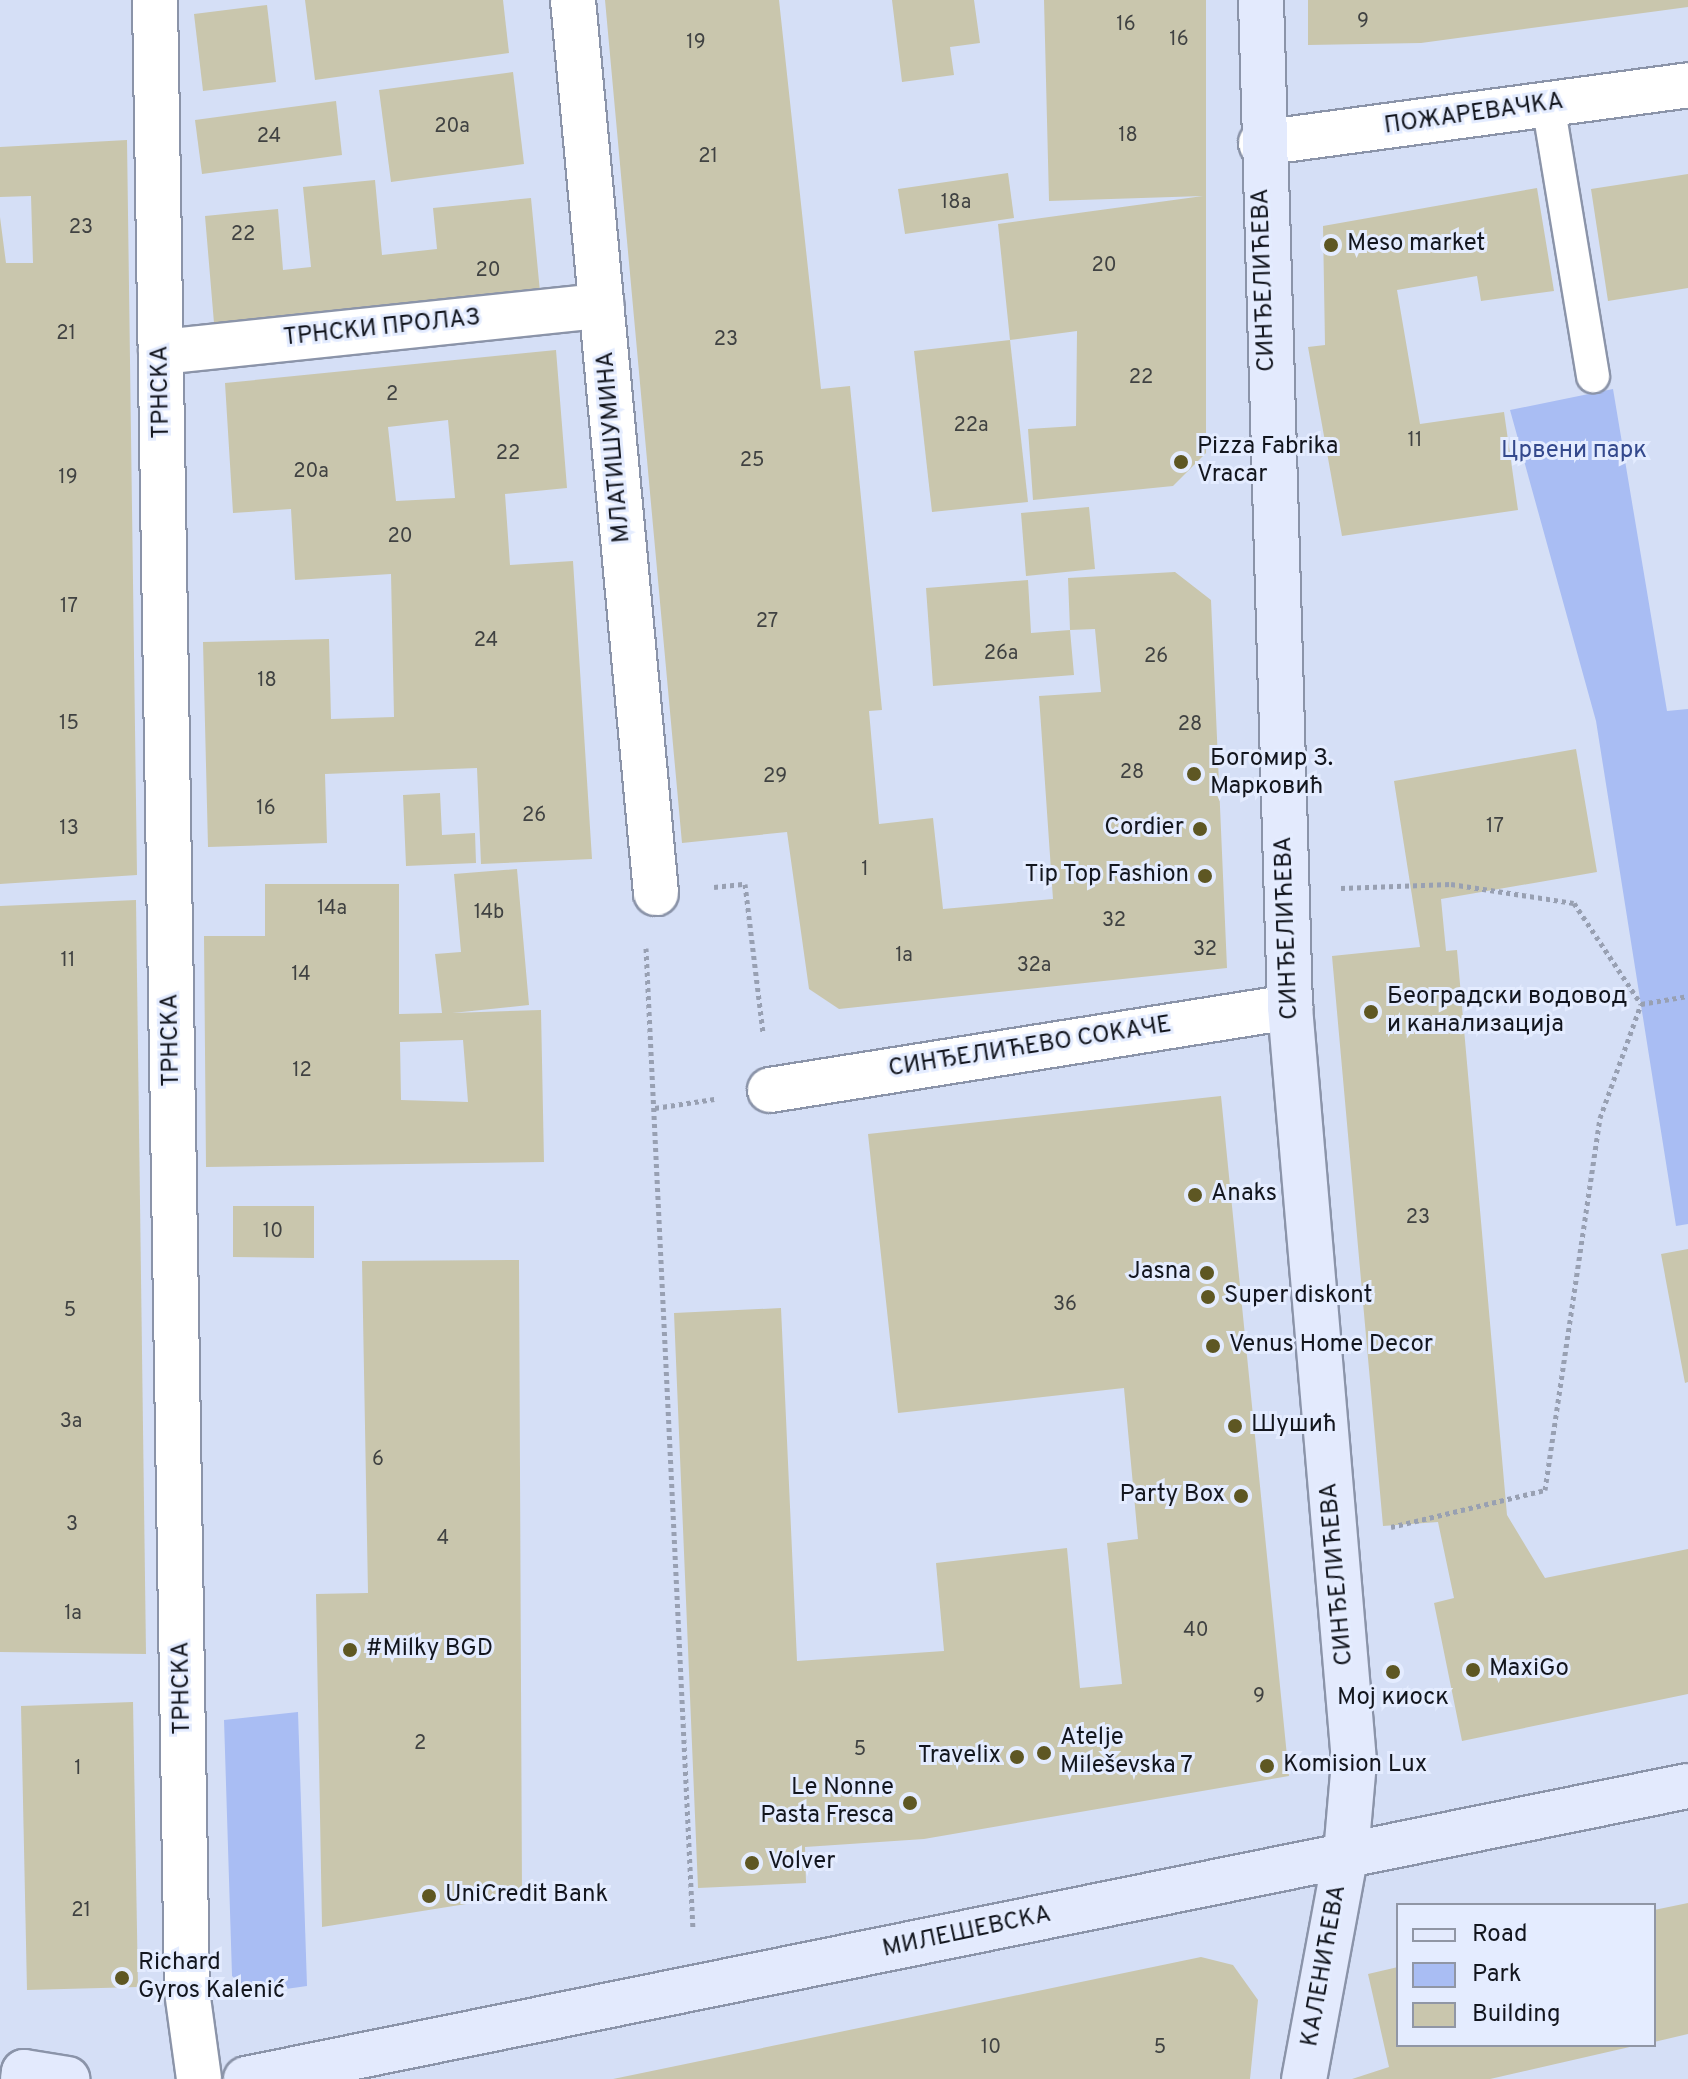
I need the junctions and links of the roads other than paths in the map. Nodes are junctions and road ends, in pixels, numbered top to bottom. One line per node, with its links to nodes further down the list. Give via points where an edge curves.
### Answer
1 (155, 0): 8 (street, ТРНСКА)
2 (573, 0): 7 (street, МЛАТИШУМИНА)
3 (1261, 0): 6 (main road, СИНЂЕЛИЋЕВА)
4 (1688, 85): 5 (street, ПОЖАРЕВАЧКА)
5 (1548, 104): 6 (street, ПОЖАРЕВАЧКА); 9 (lane)
6 (1261, 143): 11 (main road, СИНЂЕЛИЋЕВА)
7 (602, 306): 8 (street, ТРНСКИ ПРОЛАЗ); 10 (street, МЛАТИШУМИНА)
8 (161, 352): 17 (street, ТРНСКА, via 187,1991)
9 (1593, 376)
10 (656, 893)
11 (1290, 1007): 12 (street, СИНЂЕЛИЋЕВО СОКАЧЕ); 14 (main road, СИНЂЕЛИЋЕВА, via 1354,1762)
12 (770, 1090)
13 (1688, 1786): 14 (main road, МИЛЕШЕВСКА)
14 (1346, 1853): 18 (main road, МИЛЕШЕВСКА); 19 (main road, КАЛЕНИЋЕВА)
15 (16, 2072): 16 (main road)
16 (67, 2079)
17 (199, 2079)
18 (246, 2079)
19 (1304, 2079)

